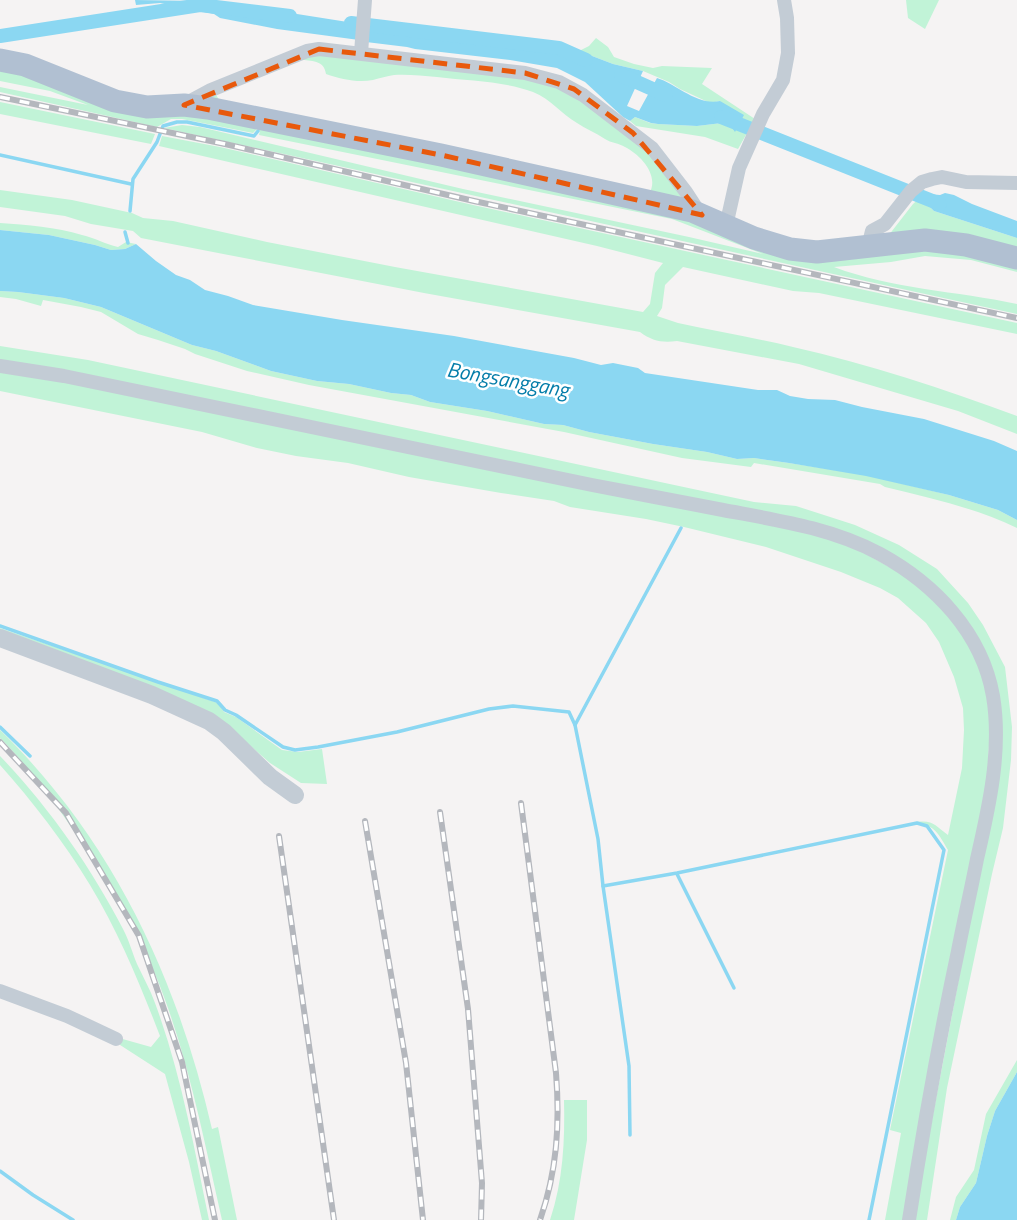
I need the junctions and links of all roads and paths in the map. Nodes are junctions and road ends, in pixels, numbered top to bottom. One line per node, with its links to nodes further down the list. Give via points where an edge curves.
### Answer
1 (784, 0): 8 (street, via 788,53 783,80 739,167)
2 (365, 5): 3 (street)
3 (362, 49): 5 (street, via 307,51); 7 (street, via 559,82 583,94 652,148)
4 (0, 60): 5 (main road, via 25,65 115,101 147,107)
5 (184, 105): 7 (main road, via 441,155)
6 (1017, 183): 9 (street, via 942,177 922,182 885,224 872,232)
7 (702, 215): 8 (main road)
8 (726, 226): 9 (main road, via 790,249 817,252)
9 (868, 247): 10 (main road, via 946,241)
10 (1017, 258)
11 (0, 366): 16 (street, via 793,524 859,544 922,581 952,611 975,644 992,692 995,728 989,802 949,991)
12 (0, 638): 13 (street, via 209,721)
13 (295, 795)
14 (0, 991): 15 (street)
15 (116, 1039)
16 (909, 1220)

